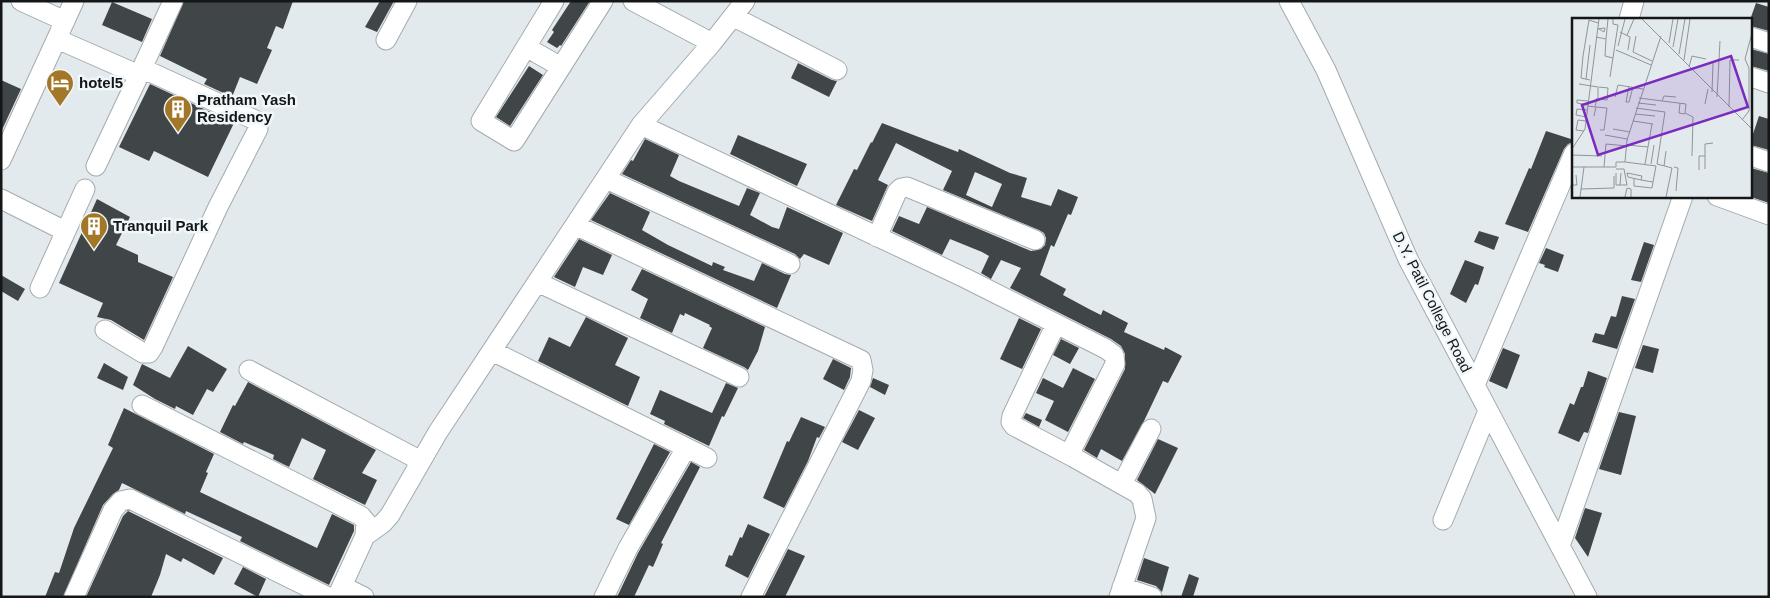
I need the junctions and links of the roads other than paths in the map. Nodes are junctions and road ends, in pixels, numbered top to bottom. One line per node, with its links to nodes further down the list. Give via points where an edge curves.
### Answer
1 (22, 1): 12 (street)
2 (74, 1): 12 (street)
3 (174, 1): 21 (street)
4 (407, 1): 15 (street)
5 (554, 1): 18 (street)
6 (604, 1): 19 (street)
7 (633, 1): 16 (street)
8 (1288, 1): 48 (street, D.Y. Patil College Road, via 1326,70 1408,259)
9 (1634, 1): 11 (street)
10 (740, 9): 16 (street); 20 (street)
11 (1628, 18)
12 (65, 21): 14 (street)
13 (1752, 37): 17 (street)
14 (57, 39): 21 (street); 27 (street)
15 (386, 40)
16 (712, 43): 24 (street)
17 (1769, 43)
18 (526, 47): 19 (street); 19 (street, via 481,121 514,141)
19 (561, 67)
20 (837, 70)
21 (139, 75): 29 (street); 44 (street, via 148,71 254,120 258,129 149,353 143,353)
22 (1752, 77): 23 (street)
23 (1769, 83)
24 (641, 125): 30 (street); 38 (street)
25 (1752, 156): 28 (street)
26 (1572, 158): 48 (street)
27 (1, 160)
28 (1769, 162)
29 (96, 166)
30 (606, 179): 36 (street); 40 (street)
31 (84, 189): 37 (street)
32 (1682, 198): 59 (street)
33 (1723, 198): 35 (street)
34 (1, 199): 37 (street)
35 (1769, 214)
36 (575, 226): 41 (street); 65 (street, via 861,360 861,381)
37 (65, 231): 42 (street)
38 (877, 237): 39 (street, via 897,192 907,187); 43 (street)
39 (1035, 240)
40 (790, 264)
41 (537, 282): 45 (street); 47 (street)
42 (40, 288)
43 (1056, 324): 53 (street, via 1012,422); 53 (street, via 1114,355 1115,364 1073,444)
44 (105, 330)
45 (492, 351): 52 (street); 55 (street)
46 (249, 370): 55 (street)
47 (739, 377)
48 (1474, 385): 50 (street, D.Y. Patil College Road)
49 (142, 405): 58 (street, via 361,516 366,522)
50 (1488, 411): 57 (street); 59 (street, D.Y. Patil College Road)
51 (1151, 429): 56 (street)
52 (686, 448): 54 (street); 64 (street, via 628,548)
53 (1072, 457): 56 (street)
54 (707, 458)
55 (421, 461): 58 (street, via 390,515)
56 (1122, 484): 60 (street, via 1142,499 1146,518)
57 (1443, 520)
58 (365, 536): 61 (street)
59 (1560, 546): 67 (street, D.Y. Patil College Road)
60 (1120, 592): 66 (street)
61 (336, 593): 62 (street, via 130,499 120,501 113,510); 63 (street)
62 (74, 597)
63 (364, 597)
64 (604, 597)
65 (752, 597)
66 (1152, 597)
67 (1587, 597)

